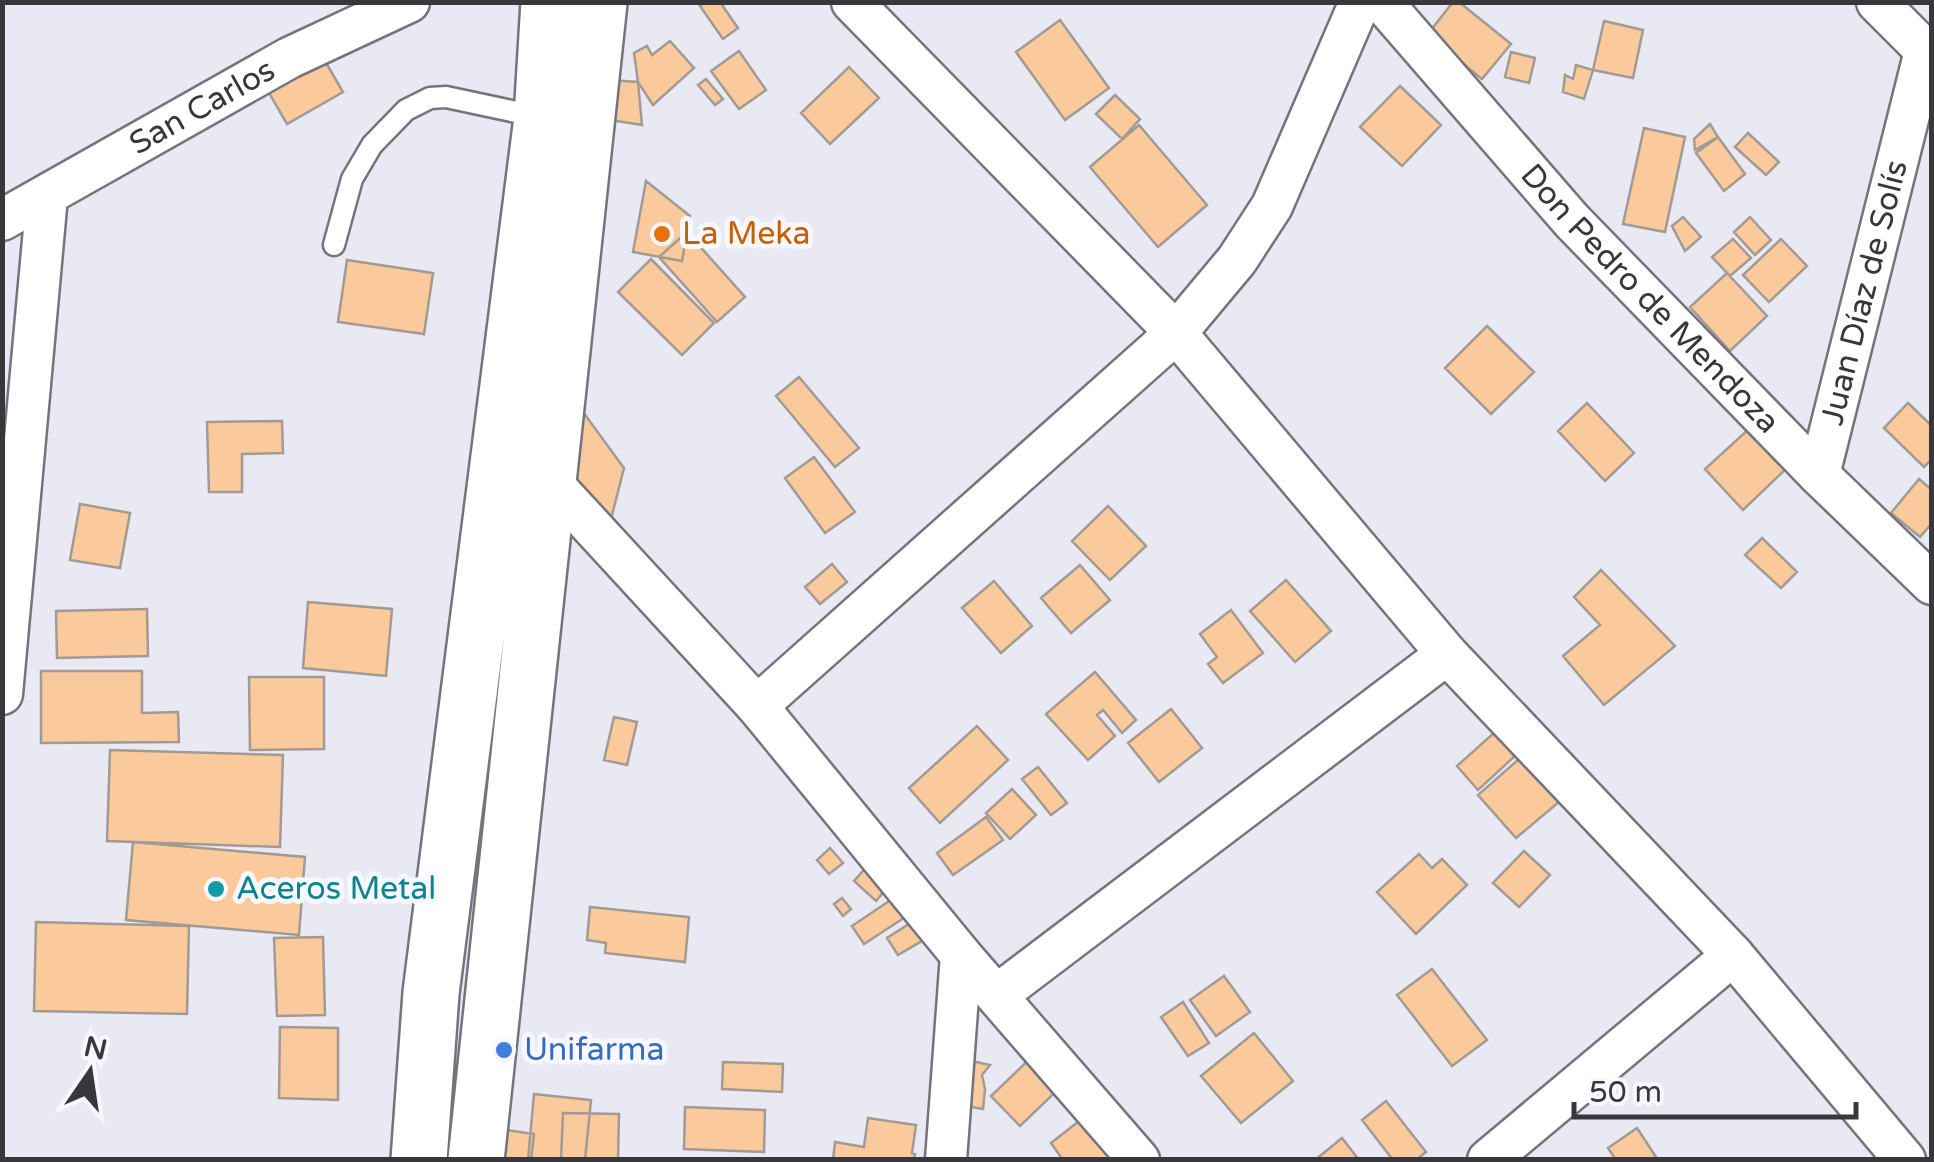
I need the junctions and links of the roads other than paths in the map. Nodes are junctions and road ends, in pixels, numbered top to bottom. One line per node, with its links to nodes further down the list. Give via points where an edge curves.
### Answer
1 (409, 2): 10 (street, San Carlos, via 289,58)
2 (549, 2): 9 (highway)
3 (599, 2): 15 (highway)
4 (852, 2): 13 (street)
5 (1360, 2): 13 (street, via 1272,206)
6 (1382, 2): 14 (street, Don Pedro de Mendoza, via 1572,222)
7 (1877, 2): 8 (street)
8 (1928, 54): 14 (street, Juan Díaz de Solís)
9 (542, 118): 12 (lane, via 446,97 406,110 372,145 352,180); 24 (highway, via 432,992)
10 (47, 196): 11 (street, San Carlos); 18 (street)
11 (2, 220)
12 (334, 246)
13 (1176, 333): 17 (street); 20 (street)
14 (1819, 476): 16 (street, Don Pedro de Mendoza)
15 (548, 479): 20 (street); 25 (highway)
16 (1932, 584)
17 (1447, 654): 22 (street); 23 (street)
18 (3, 671): 19 (street)
19 (2, 694)
20 (757, 706): 21 (street)
21 (961, 955): 23 (street); 26 (street)
22 (1732, 955): 28 (street); 29 (street)
23 (996, 996): 27 (street)
24 (419, 1160)
25 (476, 1160)
26 (946, 1160)
27 (1138, 1160)
28 (1488, 1160)
29 (1905, 1160)

